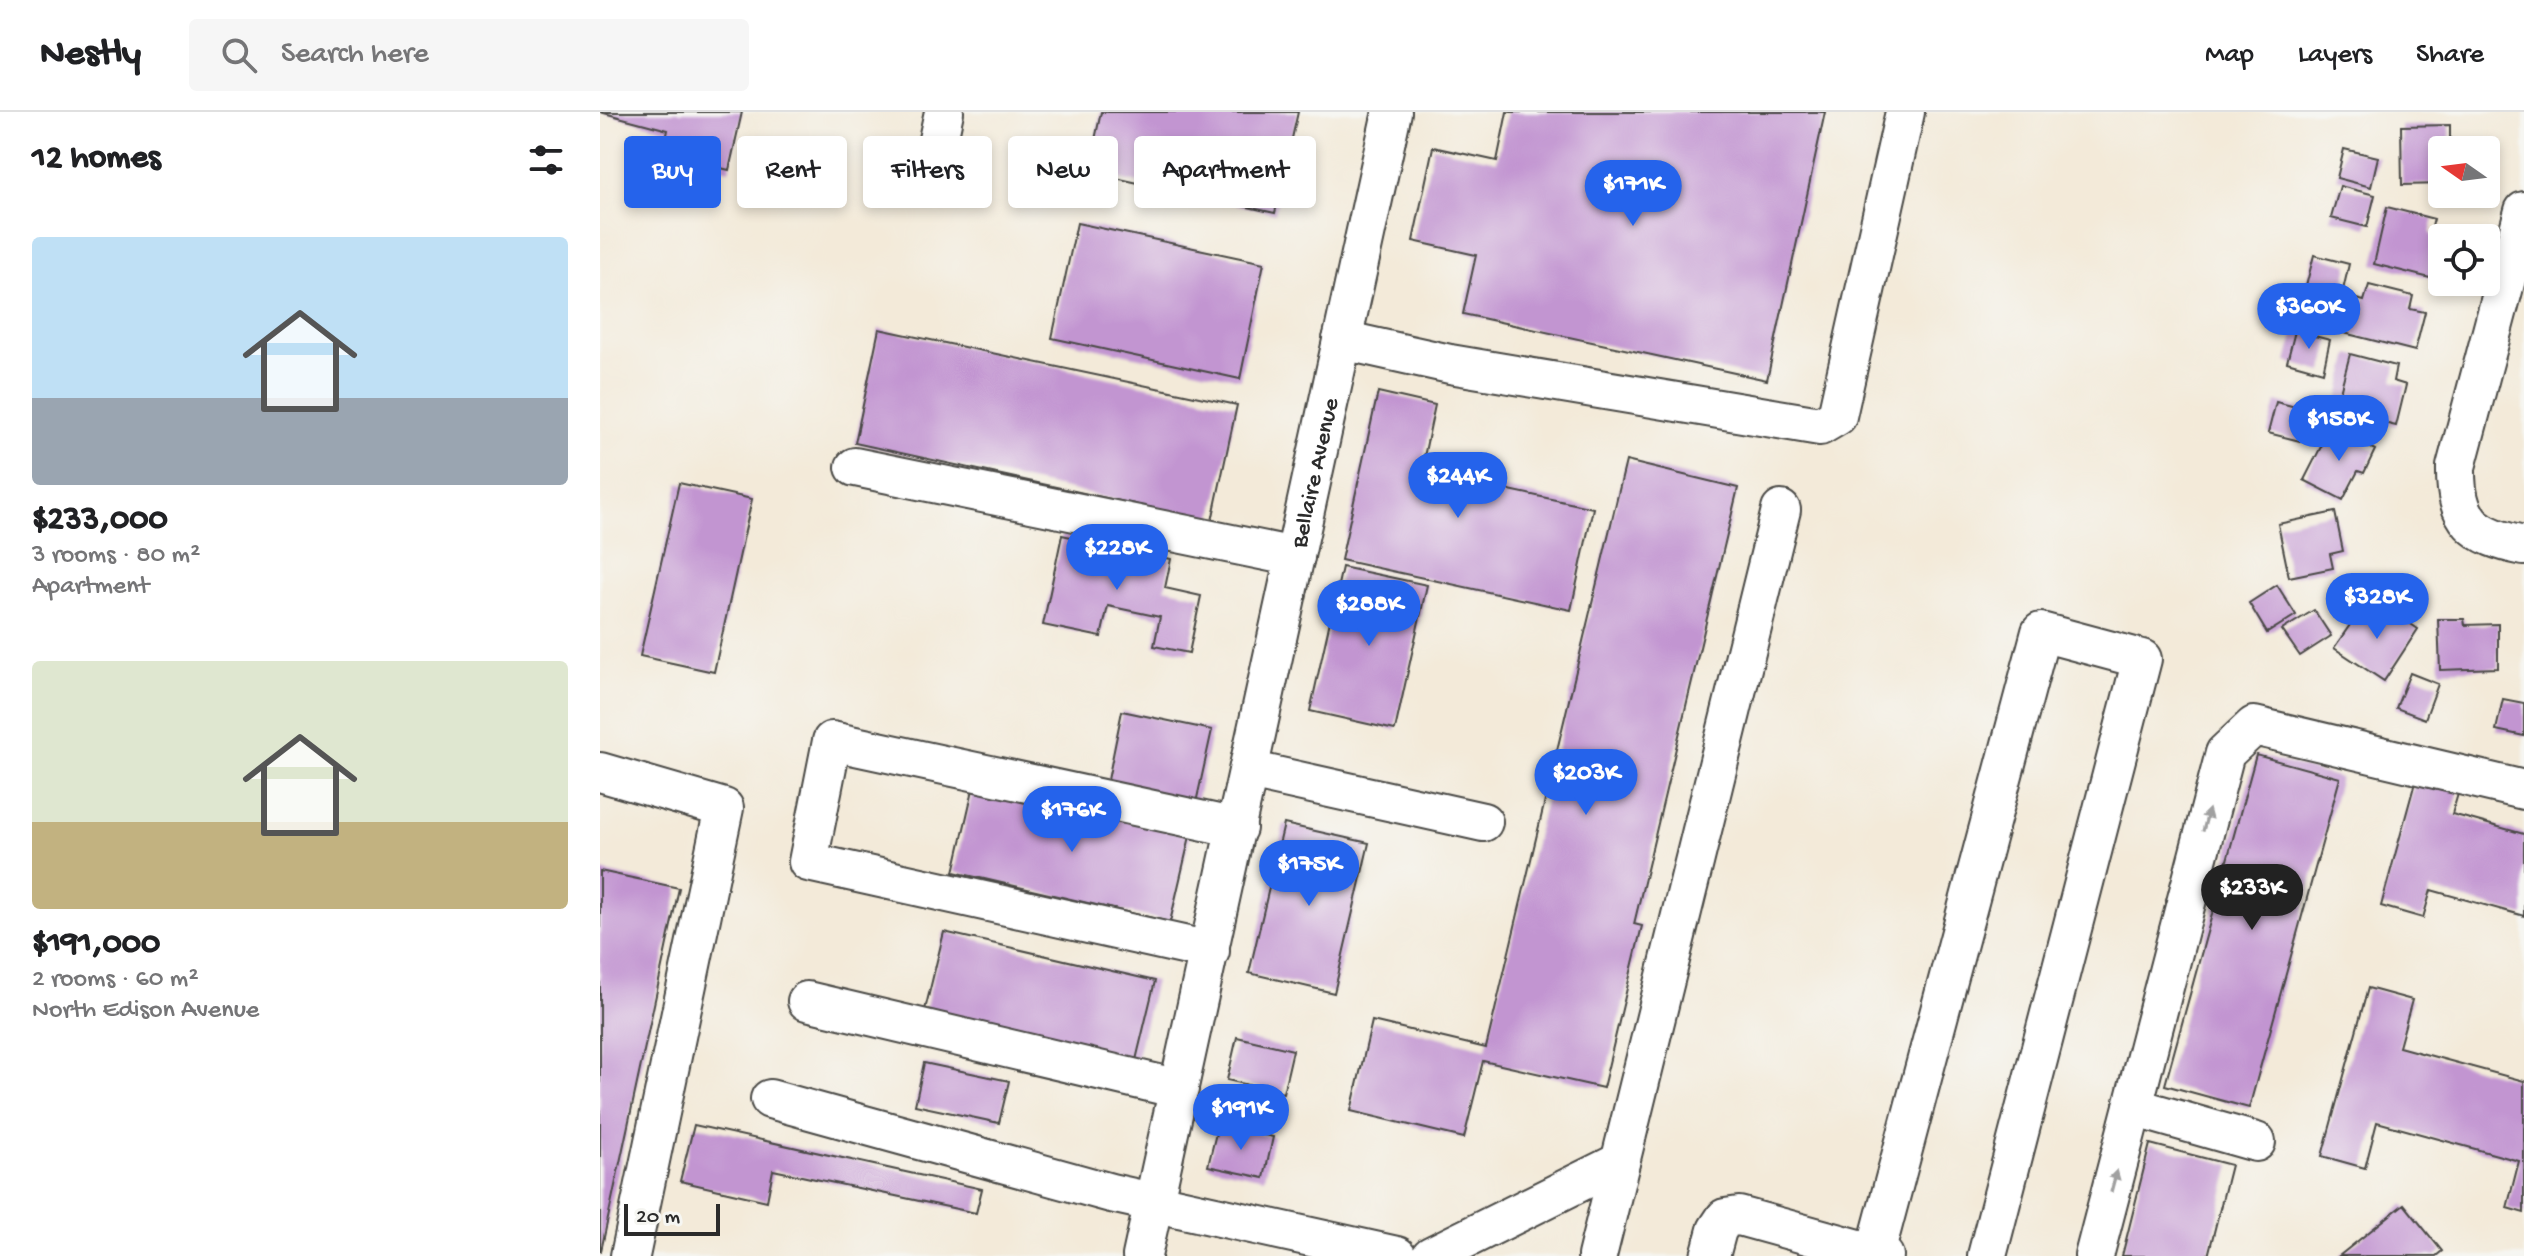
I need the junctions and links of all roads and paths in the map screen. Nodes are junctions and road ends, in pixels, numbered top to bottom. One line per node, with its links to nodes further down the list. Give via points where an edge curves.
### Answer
1 (944, 112): 4 (street)
2 (1392, 112): 6 (street, Bellaire Avenue)
3 (1905, 112): 6 (street, via 1837,416 1829,423 1820,426 1450,364)
4 (939, 136)
5 (2524, 211): 9 (street, via 2456,467 2456,489 2470,525)
6 (1342, 340): 10 (street, Bellaire Avenue)
7 (855, 467): 10 (street)
8 (1781, 510): 22 (street)
9 (2524, 546)
10 (1295, 557): 11 (street, Bellaire Avenue)
11 (1249, 770): 14 (street); 15 (street, Bellaire Avenue)
12 (600, 772): 26 (street, via 724,808)
13 (2524, 790): 20 (street, one-way to 13, via 2225,753 2242,735 2254,726)
14 (1483, 822)
15 (1237, 828): 16 (street, Bellaire Avenue); 16 (street, via 832,741 808,862)
16 (1210, 951): 18 (street, Bellaire Avenue)
17 (807, 1001): 18 (street)
18 (1179, 1089): 23 (street, Bellaire Avenue)
19 (770, 1099): 23 (street)
20 (2133, 1107): 21 (street); 33 (street, one-way to 20)
21 (2256, 1142)
22 (1620, 1162): 29 (street); 30 (street)
23 (1153, 1203): 24 (street); 27 (street, Bellaire Avenue)
24 (1331, 1249): 28 (street)
25 (1879, 1255): 31 (street, via 1739,1216 1725,1218); 32 (street, via 2041,632 2142,659)
26 (630, 1256)
27 (1142, 1256)
28 (1397, 1256)
29 (1431, 1256)
30 (1597, 1256)
31 (1710, 1256)
32 (1987, 1256)
33 (2094, 1256)

